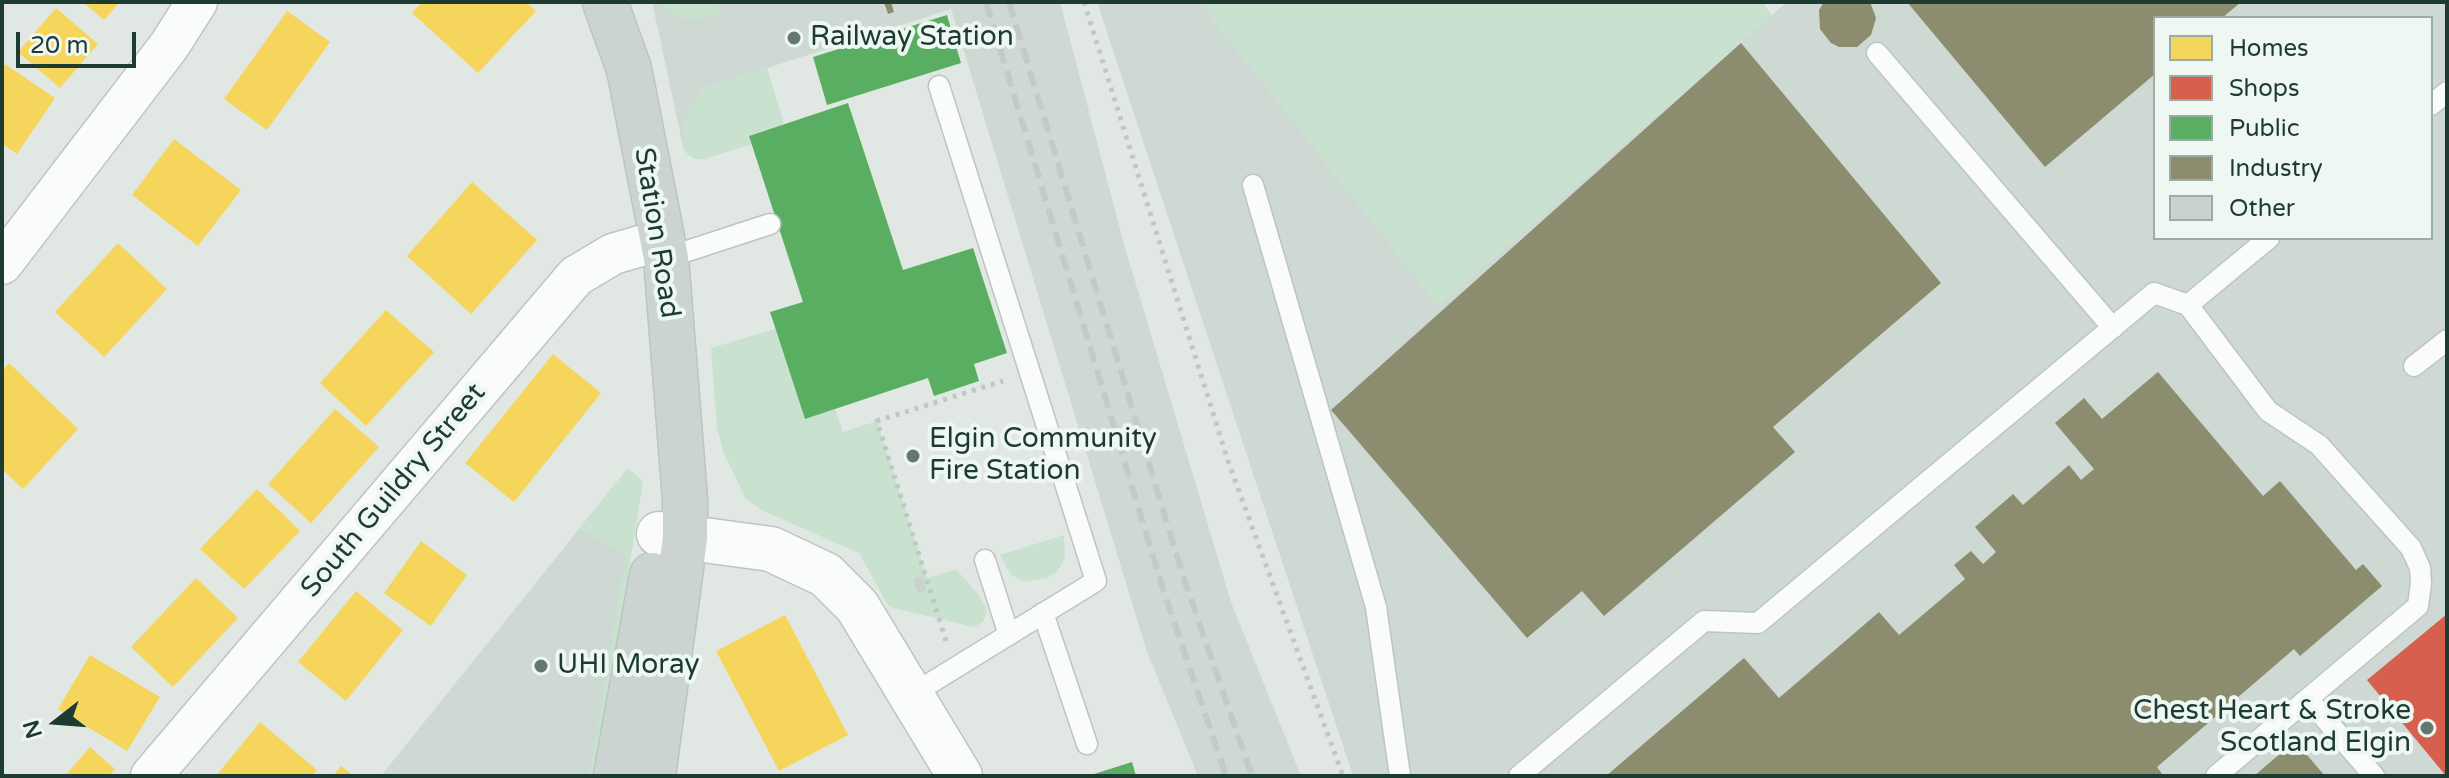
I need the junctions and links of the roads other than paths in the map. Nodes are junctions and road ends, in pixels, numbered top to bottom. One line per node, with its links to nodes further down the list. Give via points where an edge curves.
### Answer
1 (197, 2): 11 (street)
2 (605, 2): 5 (main road, Station Road)
3 (628, 2): 5 (main road, Station Road)
4 (1877, 53): 13 (lane)
5 (629, 69): 10 (main road, Station Road)
6 (939, 86): 18 (lane, via 1096,581)
7 (1253, 185): 27 (lane, via 1376,607)
8 (770, 224): 10 (lane)
9 (2267, 240): 12 (lane)
10 (664, 249): 16 (main road, Station Road, via 677,398); 23 (street, South Guildry Street, via 613,254 576,276)
11 (2, 264)
12 (2188, 305): 13 (lane, via 2154,293); 21 (lane, via 2268,411 2319,445 2411,548 2420,568 2418,606)
13 (2113, 328): 28 (lane, via 1758,623 1704,621)
14 (2447, 340): 15 (lane)
15 (2414, 366)
16 (672, 536): 20 (street, via 771,549 826,575 857,606); 24 (main road); 25 (main road, Station Road)
17 (985, 560): 19 (lane)
18 (1043, 613): 19 (lane); 22 (lane)
19 (1009, 635): 20 (lane)
20 (911, 695): 26 (street)
21 (2308, 699): 29 (lane); 30 (lane)
22 (1087, 744)
23 (151, 776)
24 (616, 776)
25 (653, 776)
26 (960, 776)
27 (1400, 776)
28 (1519, 776)
29 (2216, 776)
30 (2374, 776)

